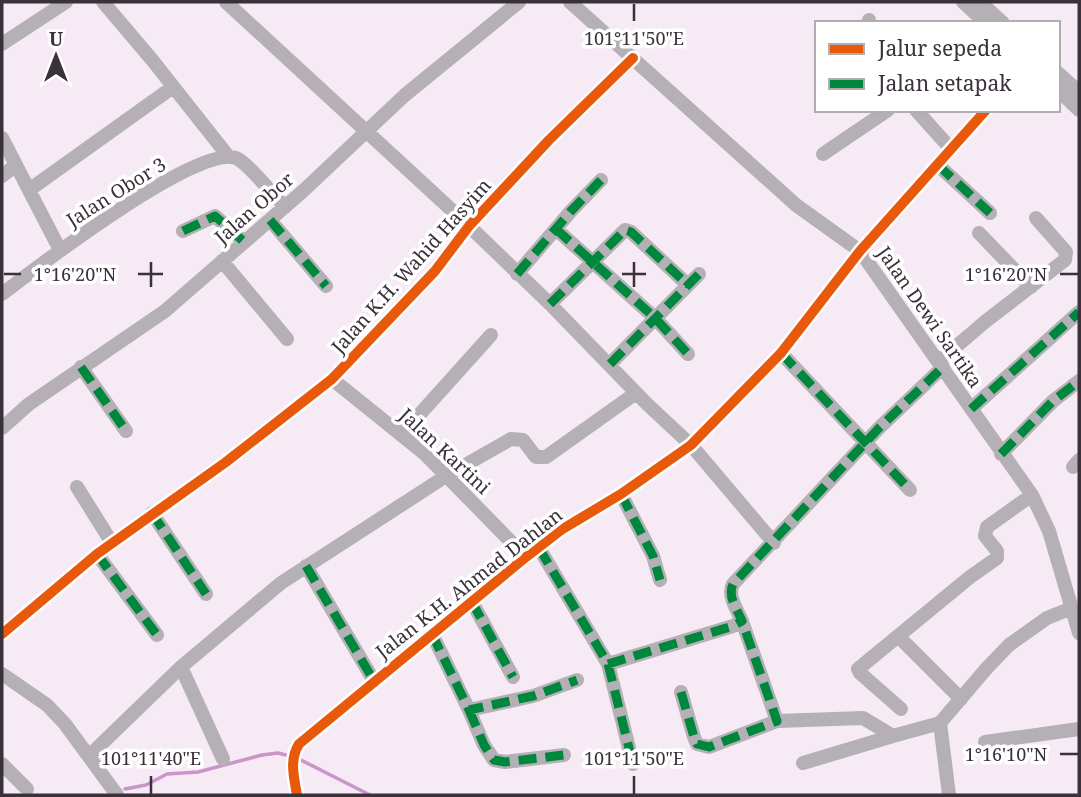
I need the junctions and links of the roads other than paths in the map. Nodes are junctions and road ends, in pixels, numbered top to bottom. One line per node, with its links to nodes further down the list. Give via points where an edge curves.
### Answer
1 (66, 2): 10 (street)
2 (103, 2): 13 (street)
3 (226, 2): 20 (street)
4 (519, 2): 20 (street, Jalan Obor)
5 (570, 2): 11 (street, Jalan Dewi Sartika)
6 (963, 2): 8 (street)
7 (979, 2): 9 (street)
8 (984, 21)
9 (1001, 21)
10 (2, 44)
11 (633, 58): 34 (street, Jalan K.H. Wahid Hasyim); 40 (street, Jalan Dewi Sartika, via 796,205)
12 (1060, 75): 15 (street)
13 (173, 87): 24 (street); 29 (street)
14 (1060, 92): 16 (street)
15 (1079, 92)
16 (1079, 110)
17 (885, 112): 23 (street)
18 (918, 112): 22 (street)
19 (984, 112): 22 (street, Jalan K.H. Ahmad Dahlan)
20 (364, 131): 30 (street, Jalan Obor); 34 (street)
21 (2, 138): 26 (street)
22 (951, 149): 25 (street, Jalan K.H. Ahmad Dahlan)
23 (822, 154)
24 (228, 156): 30 (street, via 241,161); 39 (street, Jalan Obor 3, via 163,182)
25 (938, 164): 31 (street); 40 (street, Jalan K.H. Ahmad Dahlan)
26 (16, 165): 27 (street); 29 (street)
27 (2, 176)
28 (601, 180): 35 (street)
29 (29, 190): 39 (street)
30 (285, 207): 33 (street, Jalan Obor)
31 (989, 213)
32 (1036, 218): 45 (street, via 1066,256)
33 (271, 220): 38 (street, Jalan Obor); 44 (street)
34 (469, 226): 43 (street); 57 (street, Jalan K.H. Wahid Hasyim, via 435,271)
35 (556, 229): 42 (street); 43 (street)
36 (183, 231): 38 (street, via 215,216)
37 (979, 233): 45 (street)
38 (244, 242): 41 (street, Jalan Obor)
39 (60, 250): 46 (street, Jalan Obor 3)
40 (860, 251): 52 (street, Jalan K.H. Ahmad Dahlan); 54 (street, Jalan Dewi Sartika)
41 (222, 261): 51 (street); 56 (street, Jalan Obor, via 165,311)
42 (592, 262): 47 (street); 49 (street); 49 (street, via 628,230 694,279)
43 (517, 274): 47 (street)
44 (326, 286)
45 (1031, 286): 54 (street)
46 (2, 294)
47 (550, 304): 55 (street)
48 (1079, 312): 60 (street)
49 (655, 318): 53 (street); 55 (street)
50 (491, 335): 63 (street)
51 (287, 339)
52 (781, 353): 64 (street); 65 (street, Jalan K.H. Ahmad Dahlan)
53 (688, 354)
54 (941, 364): 60 (street, Jalan Dewi Sartika); 64 (street)
55 (610, 365): 59 (street)
56 (81, 367): 61 (street, Jalan Obor); 62 (street)
57 (332, 379): 63 (street, Jalan Kartini); 72 (street, Jalan K.H. Wahid Hasyim)
58 (1079, 381): 66 (street)
59 (636, 393): 65 (street); 67 (street, via 546,457 536,457 523,440 511,439)
60 (971, 408): 66 (street, Jalan Dewi Sartika)
61 (2, 428)
62 (126, 431)
63 (401, 435): 67 (street, Jalan Kartini)
64 (867, 442): 69 (street); 74 (street)
65 (691, 445): 70 (street, Jalan K.H. Ahmad Dahlan); 74 (street)
66 (1001, 454): 71 (street, Jalan Dewi Sartika)
67 (446, 476): 77 (street, Jalan Kartini); 78 (street)
68 (77, 488): 73 (street)
69 (910, 490)
70 (621, 494): 75 (street, Jalan K.H. Ahmad Dahlan); 79 (street)
71 (1032, 495): 82 (street, Jalan Dewi Sartika, via 1049,531); 88 (street, via 986,527 985,536 997,558)
72 (152, 513): 73 (street, Jalan K.H. Wahid Hasyim); 80 (street)
73 (112, 543): 76 (street, Jalan K.H. Wahid Hasyim)
74 (774, 543): 83 (street, via 732,587)
75 (539, 548): 77 (street, Jalan K.H. Ahmad Dahlan); 89 (street)
76 (97, 554): 85 (street, Jalan K.H. Wahid Hasyim); 87 (street)
77 (526, 557): 81 (street, Jalan K.H. Ahmad Dahlan)
78 (306, 566): 90 (street); 94 (street)
79 (660, 580)
80 (206, 594)
81 (472, 602): 86 (street, Jalan K.H. Ahmad Dahlan); 92 (street)
82 (1072, 608): 84 (street, Jalan Dewi Sartika); 96 (street, via 1046,618 1009,645)
83 (742, 621): 89 (street); 99 (street)
84 (1079, 633)
85 (2, 634)
86 (432, 634): 94 (street, Jalan K.H. Ahmad Dahlan); 98 (street)
87 (157, 635)
88 (898, 636): 96 (street); 97 (street, via 858,671)
89 (608, 664): 109 (street)
90 (181, 667): 104 (street); 106 (street)
91 (2, 674): 104 (street, via 47,705)
92 (513, 677)
93 (578, 680): 98 (street)
94 (374, 681): 112 (street, Jalan K.H. Ahmad Dahlan, via 299,744 293,760)
95 (681, 692): 99 (street, via 694,737 703,747)
96 (961, 699): 100 (street)
97 (901, 709)
98 (469, 710): 105 (street, via 494,760)
99 (777, 721): 102 (street, via 863,718)
100 (940, 723): 102 (street); 113 (street)
101 (1079, 729): 103 (street)
102 (893, 736): 107 (street)
103 (985, 742)
104 (90, 755): 111 (street)
105 (564, 755)
106 (223, 759)
107 (803, 763)
108 (2, 764): 110 (street)
109 (633, 764)
110 (27, 789)
111 (117, 795)
112 (297, 795)
113 (949, 795)

